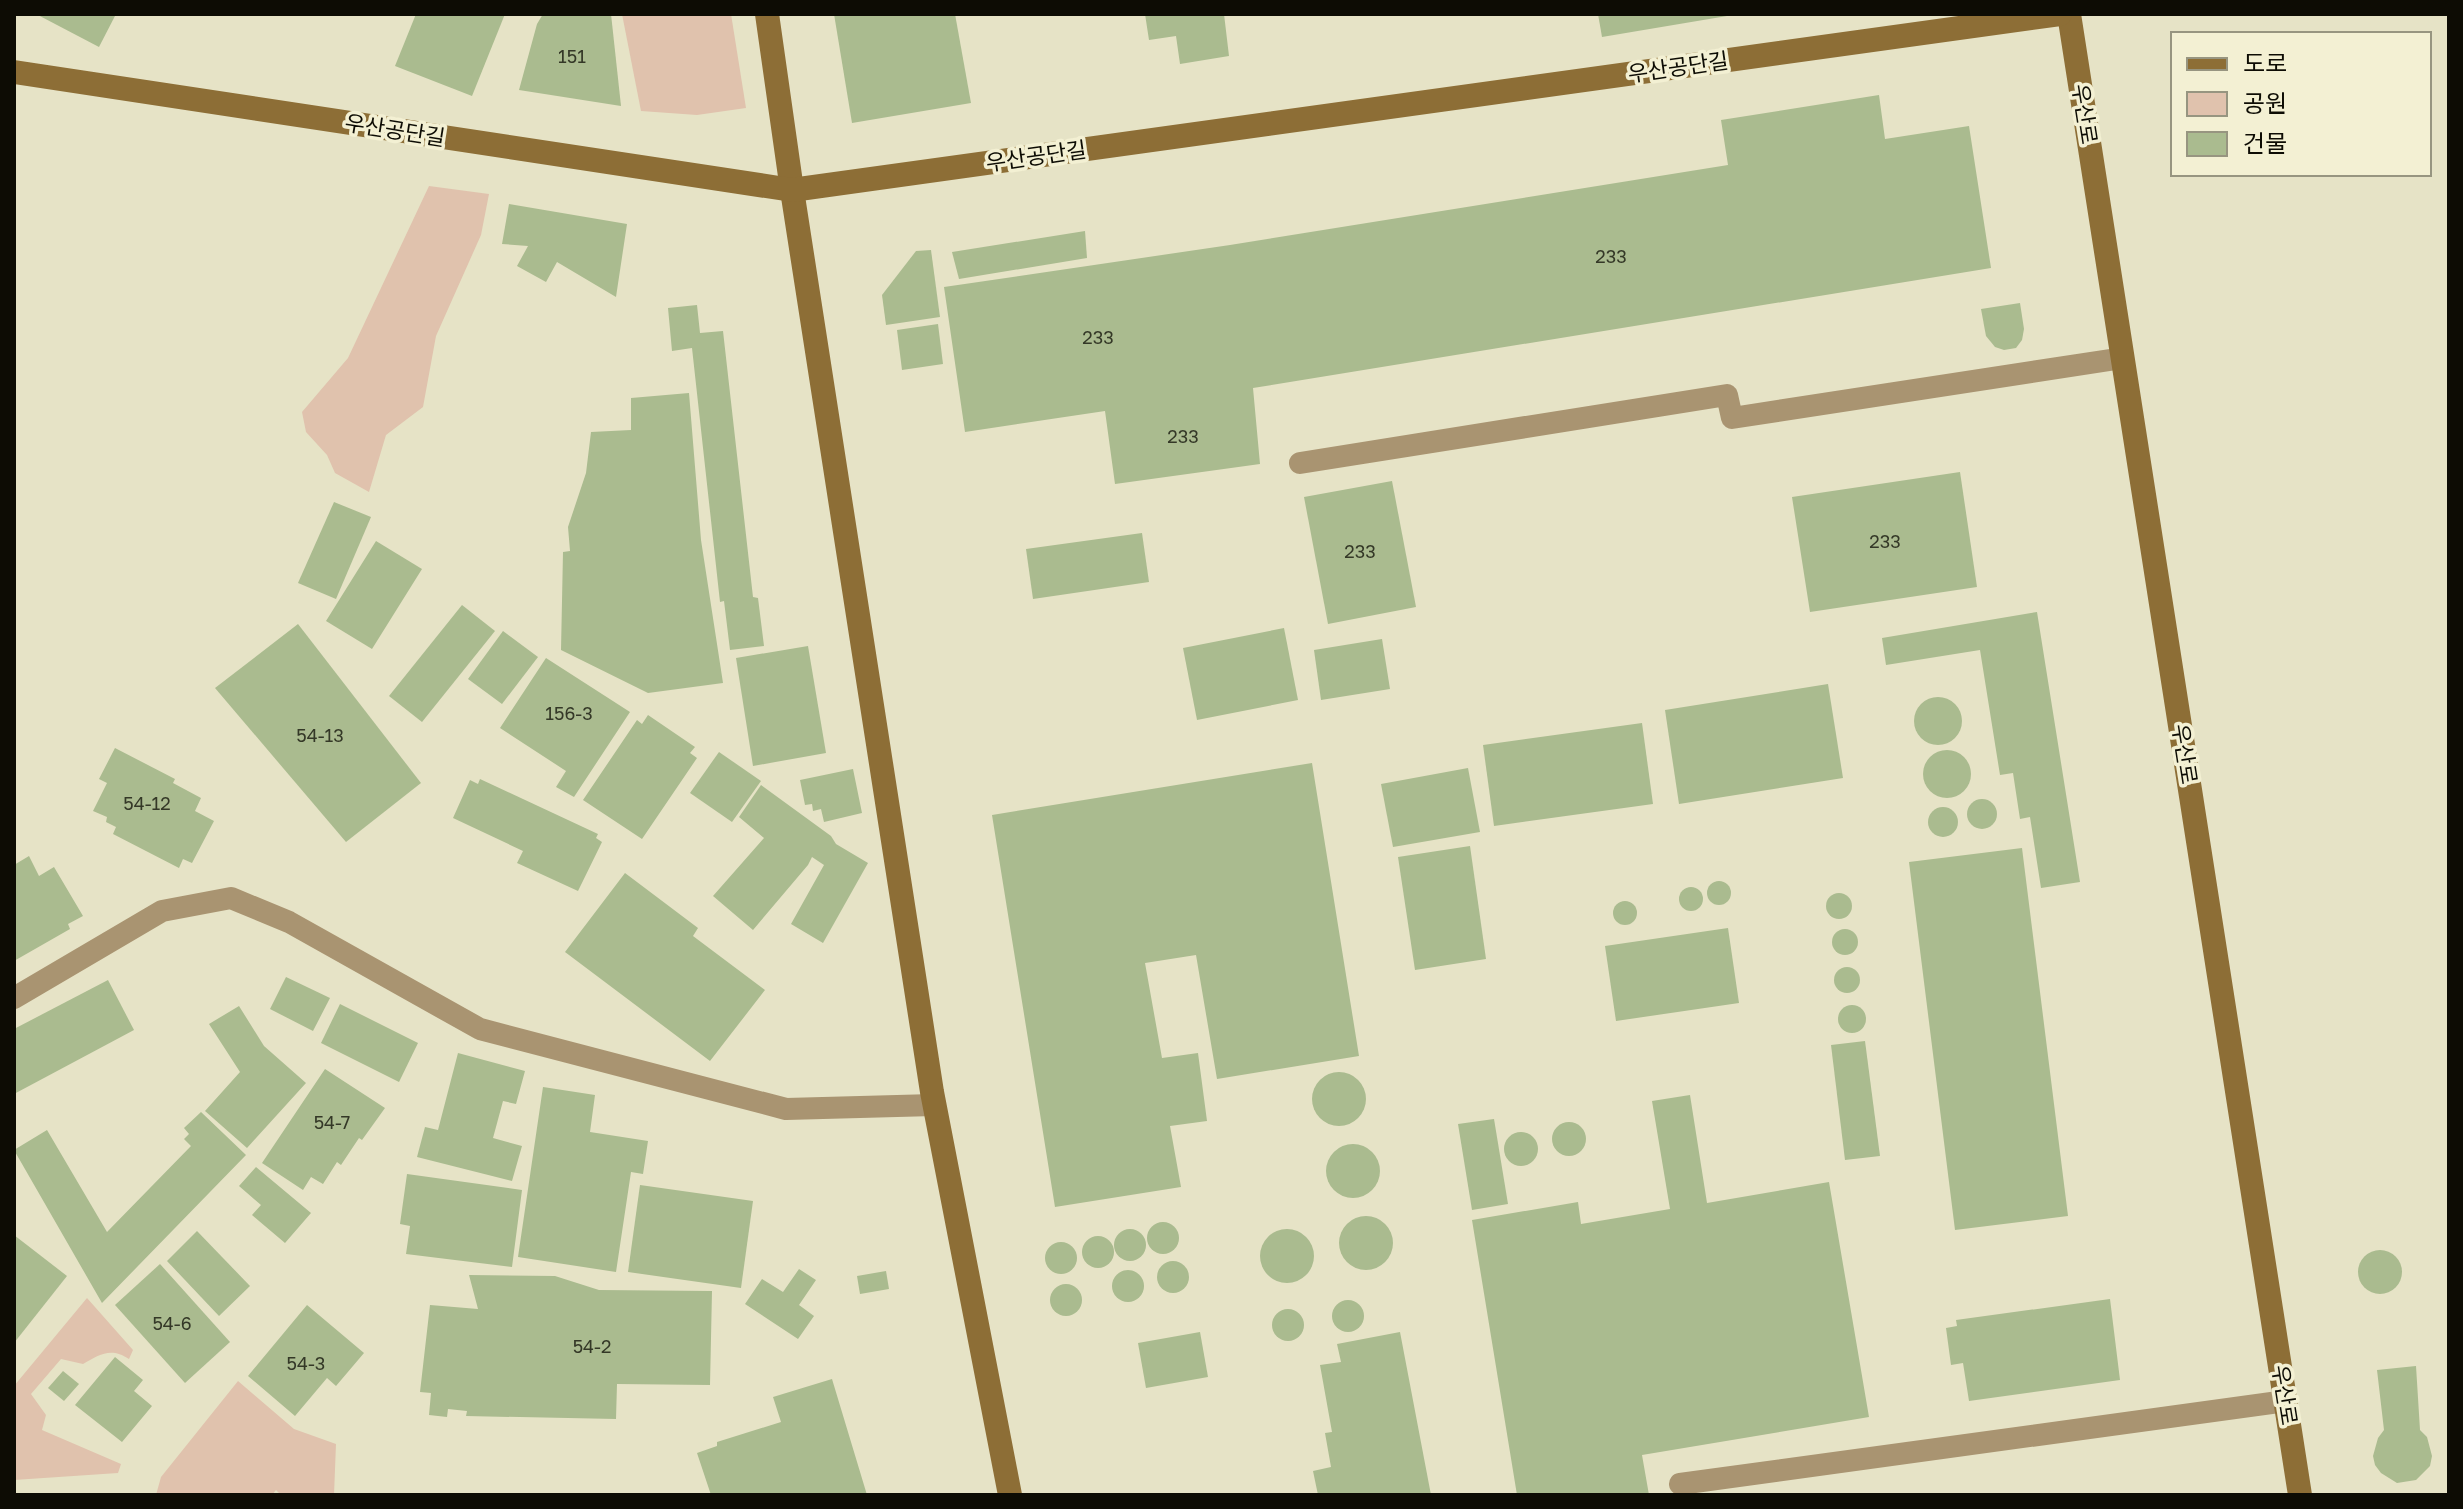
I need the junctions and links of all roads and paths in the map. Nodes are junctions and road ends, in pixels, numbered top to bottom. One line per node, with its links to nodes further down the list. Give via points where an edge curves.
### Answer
1 (767, 14): 5 (street)
2 (2060, 14): 5 (street, 우산공단길)
3 (2069, 14): 6 (street, 우산로)
4 (14, 72): 5 (street, 우산공단길)
5 (792, 190): 9 (street)
6 (2123, 358): 7 (lane, via 1732,418 1727,395); 10 (street, 우산로)
7 (1300, 463)
8 (14, 998): 9 (lane, via 162,911 231,898 289,922 480,1029 786,1109)
9 (934, 1105): 12 (street)
10 (2286, 1401): 11 (lane); 13 (street, 우산로)
11 (1680, 1484)
12 (1010, 1495)
13 (2300, 1495)

